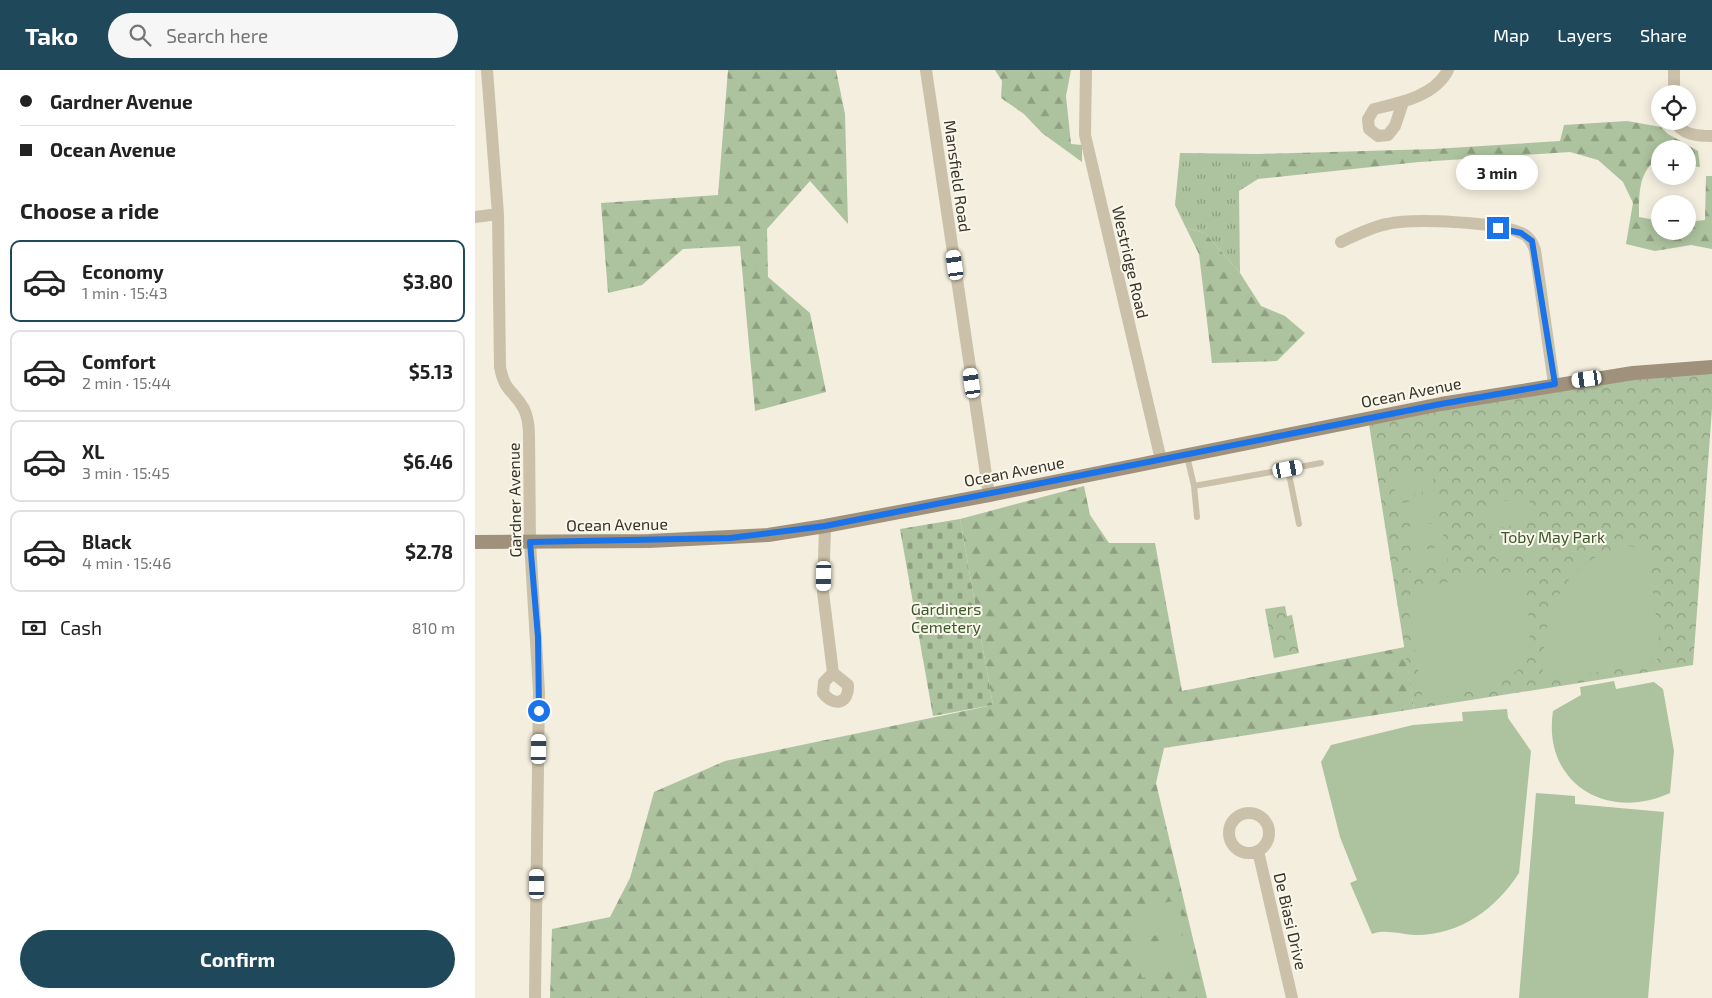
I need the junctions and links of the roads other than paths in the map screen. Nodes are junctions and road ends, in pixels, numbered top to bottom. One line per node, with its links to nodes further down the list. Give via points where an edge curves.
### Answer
1 (487, 70): 10 (street, Gardner Avenue)
2 (926, 70): 20 (street, Mansfield Road)
3 (1086, 70): 16 (street, Westridge Road, via 1085,135)
4 (1448, 70): 7 (street, via 1429,90)
5 (1674, 70): 6 (street)
6 (1674, 85)
7 (1403, 102)
8 (1682, 130): 9 (street)
9 (1712, 136)
10 (498, 214): 11 (street); 25 (street, Gardner Avenue, via 500,367 503,382 523,408 528,421)
11 (475, 217)
12 (1341, 242): 14 (street, via 1388,223 1423,221 1466,223 1514,230 1526,236 1535,250)
13 (1712, 367): 14 (main road, Ocean Avenue, via 1633,373)
14 (1555, 384): 15 (main road, Ocean Avenue)
15 (1186, 454): 16 (main road, Ocean Avenue); 19 (lane)
16 (1161, 460): 20 (main road, Ocean Avenue)
17 (1321, 463): 18 (lane)
18 (1288, 469): 19 (lane); 22 (lane)
19 (1194, 486): 21 (lane)
20 (989, 494): 23 (main road, Ocean Avenue)
21 (1197, 517)
22 (1299, 524)
23 (825, 526): 25 (main road, Ocean Avenue, via 730,538); 26 (street, via 823,592)
24 (475, 542): 25 (main road, Ocean Avenue)
25 (530, 542): 28 (street, Gardner Avenue, via 539,692)
26 (833, 673)
27 (1259, 851): 29 (street, De Biasi Drive)
28 (535, 998)
29 (1292, 998)

